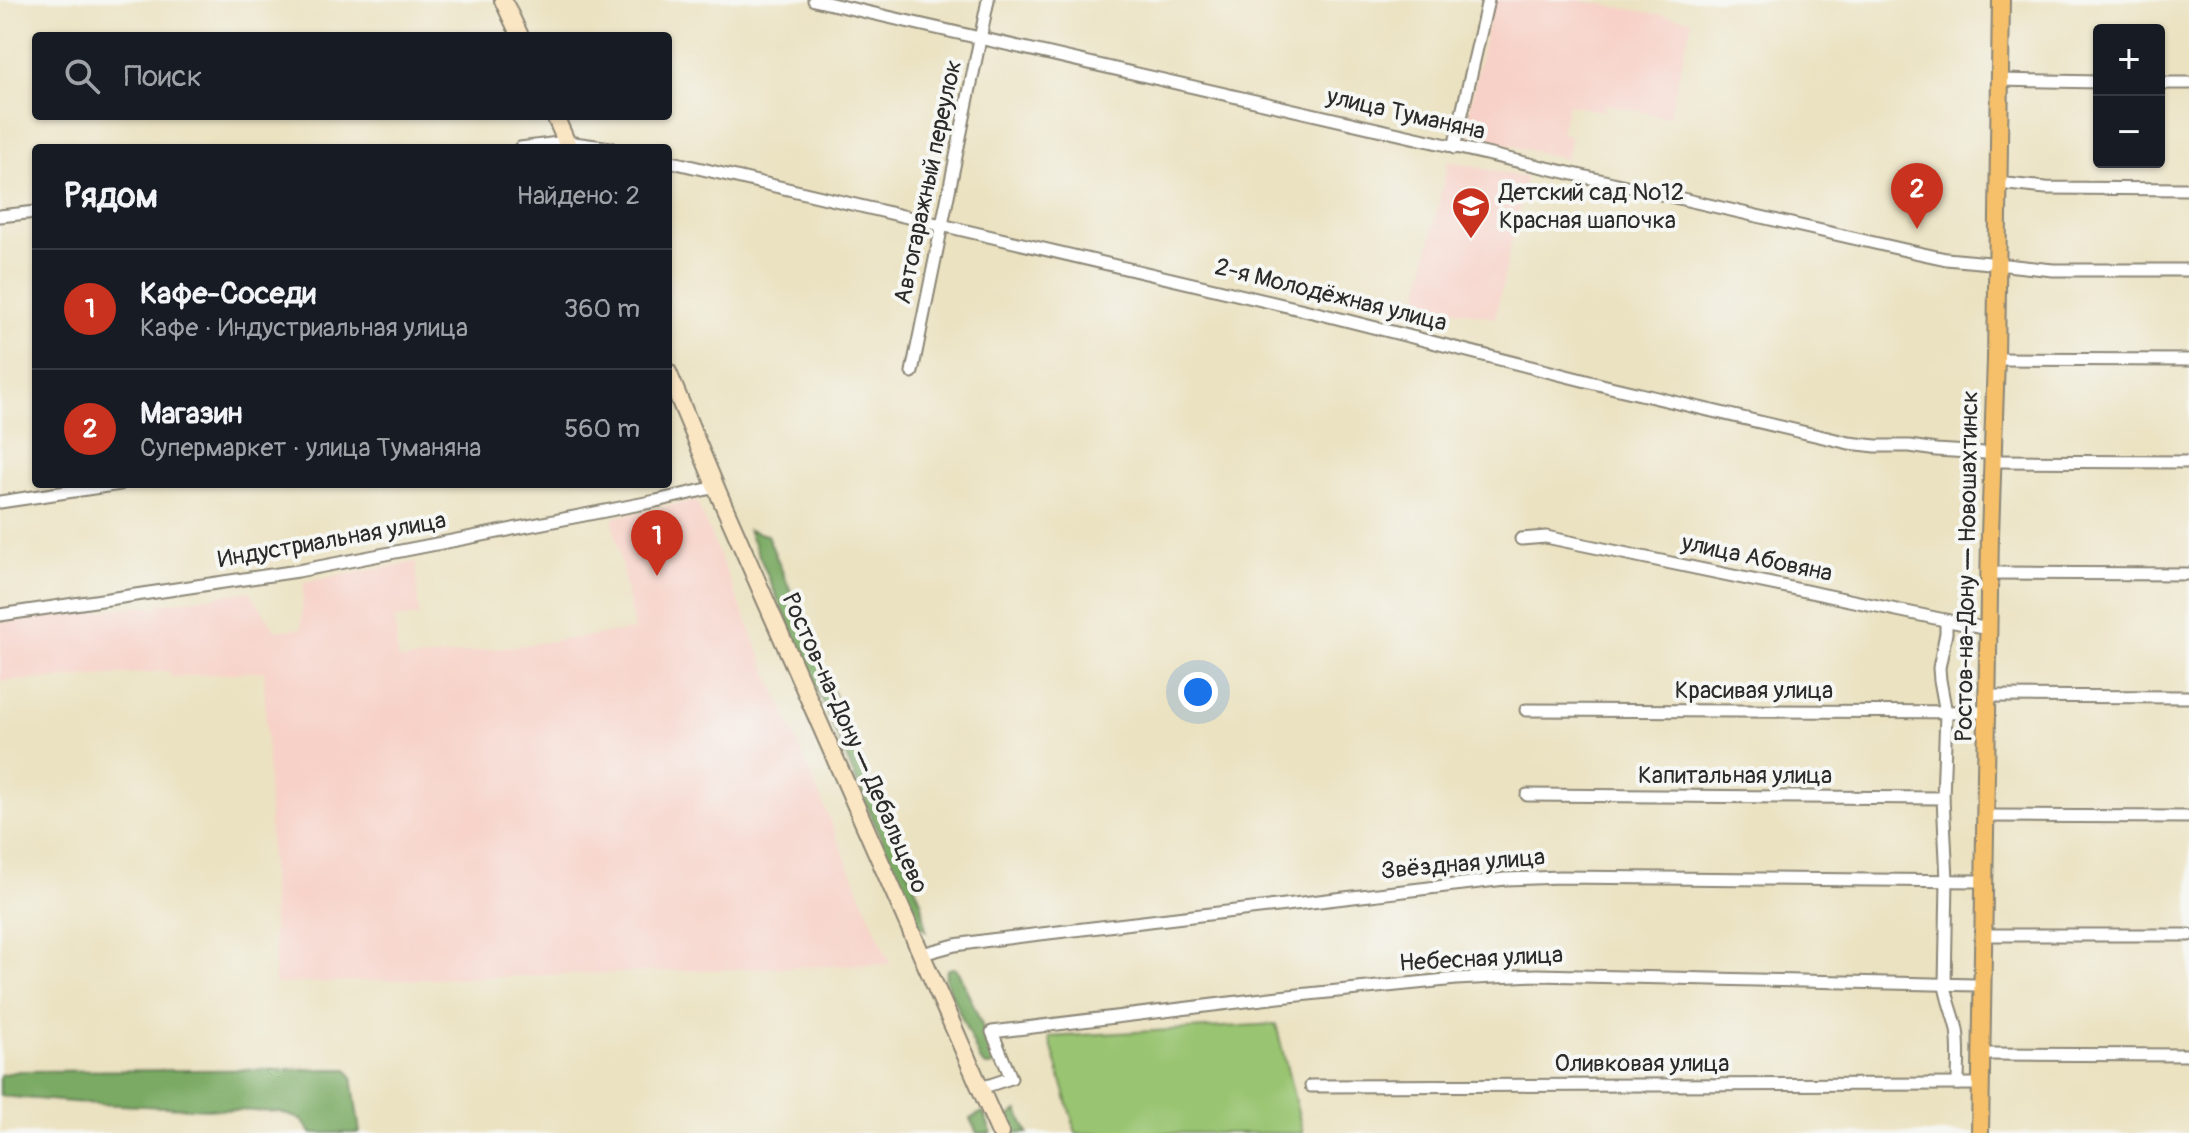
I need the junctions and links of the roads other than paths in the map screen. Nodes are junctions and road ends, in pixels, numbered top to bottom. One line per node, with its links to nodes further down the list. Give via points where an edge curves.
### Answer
1 (503, 0): 6 (street)
2 (814, 0): 7 (street, улица Туманяна)
3 (988, 0): 7 (street, Автогаражный переулок)
4 (1488, 0): 14 (street)
5 (1998, 0): 8 (main road, Ростов-на-Дону — Новошахтинск); 21 (main road, Ростов-на-Дону — Новошахтинск)
6 (518, 32)
7 (980, 38): 14 (street, улица Туманяна); 20 (street, Автогаражный переулок)
8 (1999, 80): 9 (street); 16 (main road, Ростов-на-Дону — Новошахтинск)
9 (2093, 82)
10 (2165, 83): 11 (street)
11 (2189, 83)
12 (557, 120): 13 (street)
13 (568, 144)
14 (1454, 148): 21 (street, улица Туманяна, via 1946,259)
15 (672, 162): 20 (street, 2-я Молодёжная улица)
16 (1998, 183): 17 (street); 21 (main road, Ростов-на-Дону — Новошахтинск)
17 (2189, 189)
18 (32, 212): 19 (street)
19 (0, 216)
20 (941, 224): 25 (street, Автогаражный переулок); 27 (street, 2-я Молодёжная улица, via 1849,443)
21 (1993, 264): 22 (street, улица Туманяна, via 2053,270); 23 (main road, Ростов-на-Дону — Новошахтинск); 27 (main road, Ростов-на-Дону — Новошахтинск)
22 (2189, 270)
23 (1996, 359): 24 (street); 27 (main road, Ростов-на-Дону — Новошахтинск)
24 (2189, 360)
25 (912, 372)
26 (672, 391): 29 (street, Ростов-на-Дону — Дебальцево)
27 (1989, 457): 28 (street, 2-я Молодёжная улица); 33 (main road, Ростов-на-Дону — Новошахтинск); 37 (main road, Ростов-на-Дону — Новошахтинск)
28 (2189, 462)
29 (716, 487): 35 (street, Индустриальная улица, via 298,571); 50 (street, Ростов-на-Дону — Дебальцево)
30 (93, 488): 31 (street)
31 (0, 502)
32 (1521, 539): 36 (street, улица Абовяна, via 1546,537)
33 (1990, 573): 34 (street); 39 (main road, Ростов-на-Дону — Новошахтинск)
34 (2189, 574)
35 (0, 615)
36 (1946, 620): 37 (street, улица Абовяна); 41 (street, via 1939,668)
37 (1983, 628): 39 (main road, Ростов-на-Дону — Новошахтинск)
38 (2189, 697): 39 (street, Красивая улица)
39 (1984, 704): 41 (street, Красивая улица); 44 (main road, Ростов-на-Дону — Новошахтинск); 47 (main road, Ростов-на-Дону — Новошахтинск)
40 (1526, 710): 41 (street, Красивая улица)
41 (1946, 713): 43 (street)
42 (1527, 795): 43 (street, Капитальная улица)
43 (1943, 798): 46 (street)
44 (1985, 816): 45 (street); 48 (main road, Ростов-на-Дону — Новошахтинск)
45 (2189, 817)
46 (1947, 880): 47 (street, Звёздная улица); 50 (street, Звёздная улица, via 1505,879 955,945); 51 (street)
47 (1978, 881): 52 (main road, Ростов-на-Дону — Новошахтинск)
48 (1982, 935): 49 (street); 53 (main road, Ростов-на-Дону — Новошахтинск)
49 (2189, 935)
50 (922, 954): 57 (street, Ростов-на-Дону — Дебальцево)
51 (1945, 985): 52 (street, Небесная улица); 55 (street); 57 (street, Небесная улица, via 1537,975 1279,997 992,1032 1011,1078)
52 (1976, 985): 55 (main road, Ростов-на-Дону — Новошахтинск)
53 (1981, 1054): 54 (street); 60 (main road, Ростов-на-Дону — Новошахтинск)
54 (2189, 1055)
55 (1966, 1084): 56 (street, Оливковая улица); 59 (main road, Ростов-на-Дону — Новошахтинск)
56 (1311, 1086)
57 (981, 1088): 58 (street, Ростов-на-Дону — Дебальцево)
58 (1000, 1133)
59 (1973, 1133)
60 (1980, 1133)

